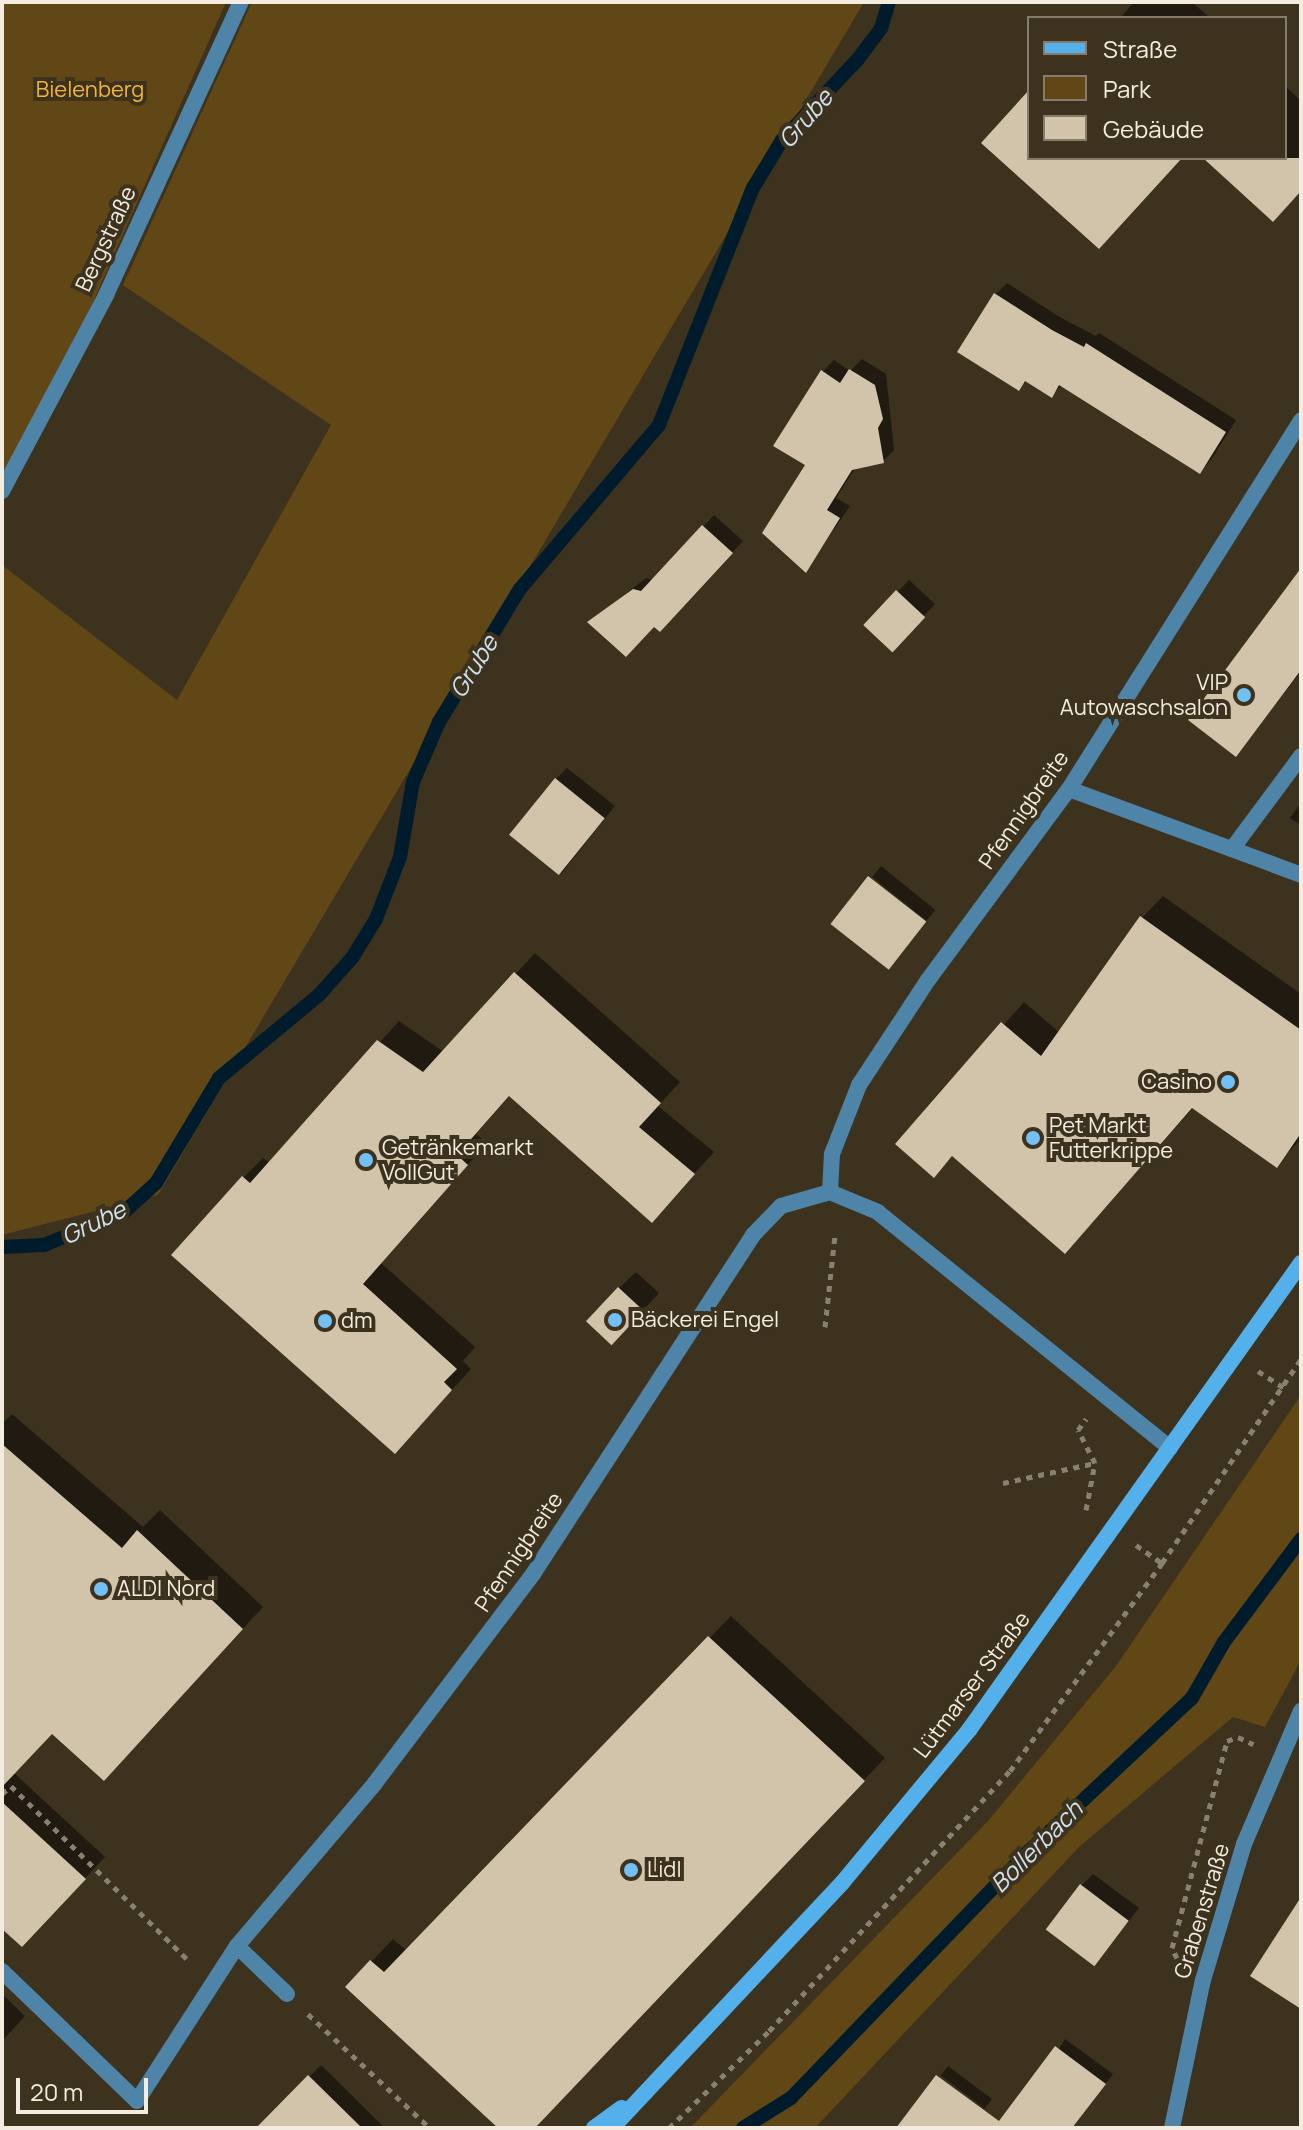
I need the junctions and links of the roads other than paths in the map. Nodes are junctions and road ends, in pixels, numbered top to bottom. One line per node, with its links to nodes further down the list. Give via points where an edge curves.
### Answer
1 (241, 2): 3 (street, Bergstraße, via 106,295)
2 (1301, 420): 5 (street, Pfennigbreite)
3 (2, 491)
4 (1301, 756): 6 (street)
5 (1069, 789): 6 (street); 8 (street, Pfennigbreite, via 928,980 859,1085 832,1154)
6 (1232, 849): 7 (street)
7 (1301, 875)
8 (830, 1192): 10 (street, via 878,1212); 12 (street, Pfennigbreite, via 781,1206 753,1235 524,1587 375,1783)
9 (1301, 1263): 10 (main road, Lütmarser Straße)
10 (1170, 1448): 15 (main road, Lütmarser Straße, via 969,1730 842,1883)
11 (1300, 1714): 18 (street, Grabenstraße, via 1244,1844 1203,1980)
12 (237, 1946): 13 (street, Pfennigbreite, via 137,2101); 14 (street)
13 (2, 1971)
14 (287, 1994)
15 (636, 2098): 16 (main road, Lütmarser Straße); 17 (main road, Lütmarser Straße)
16 (594, 2128)
17 (612, 2128)
18 (1172, 2128)

